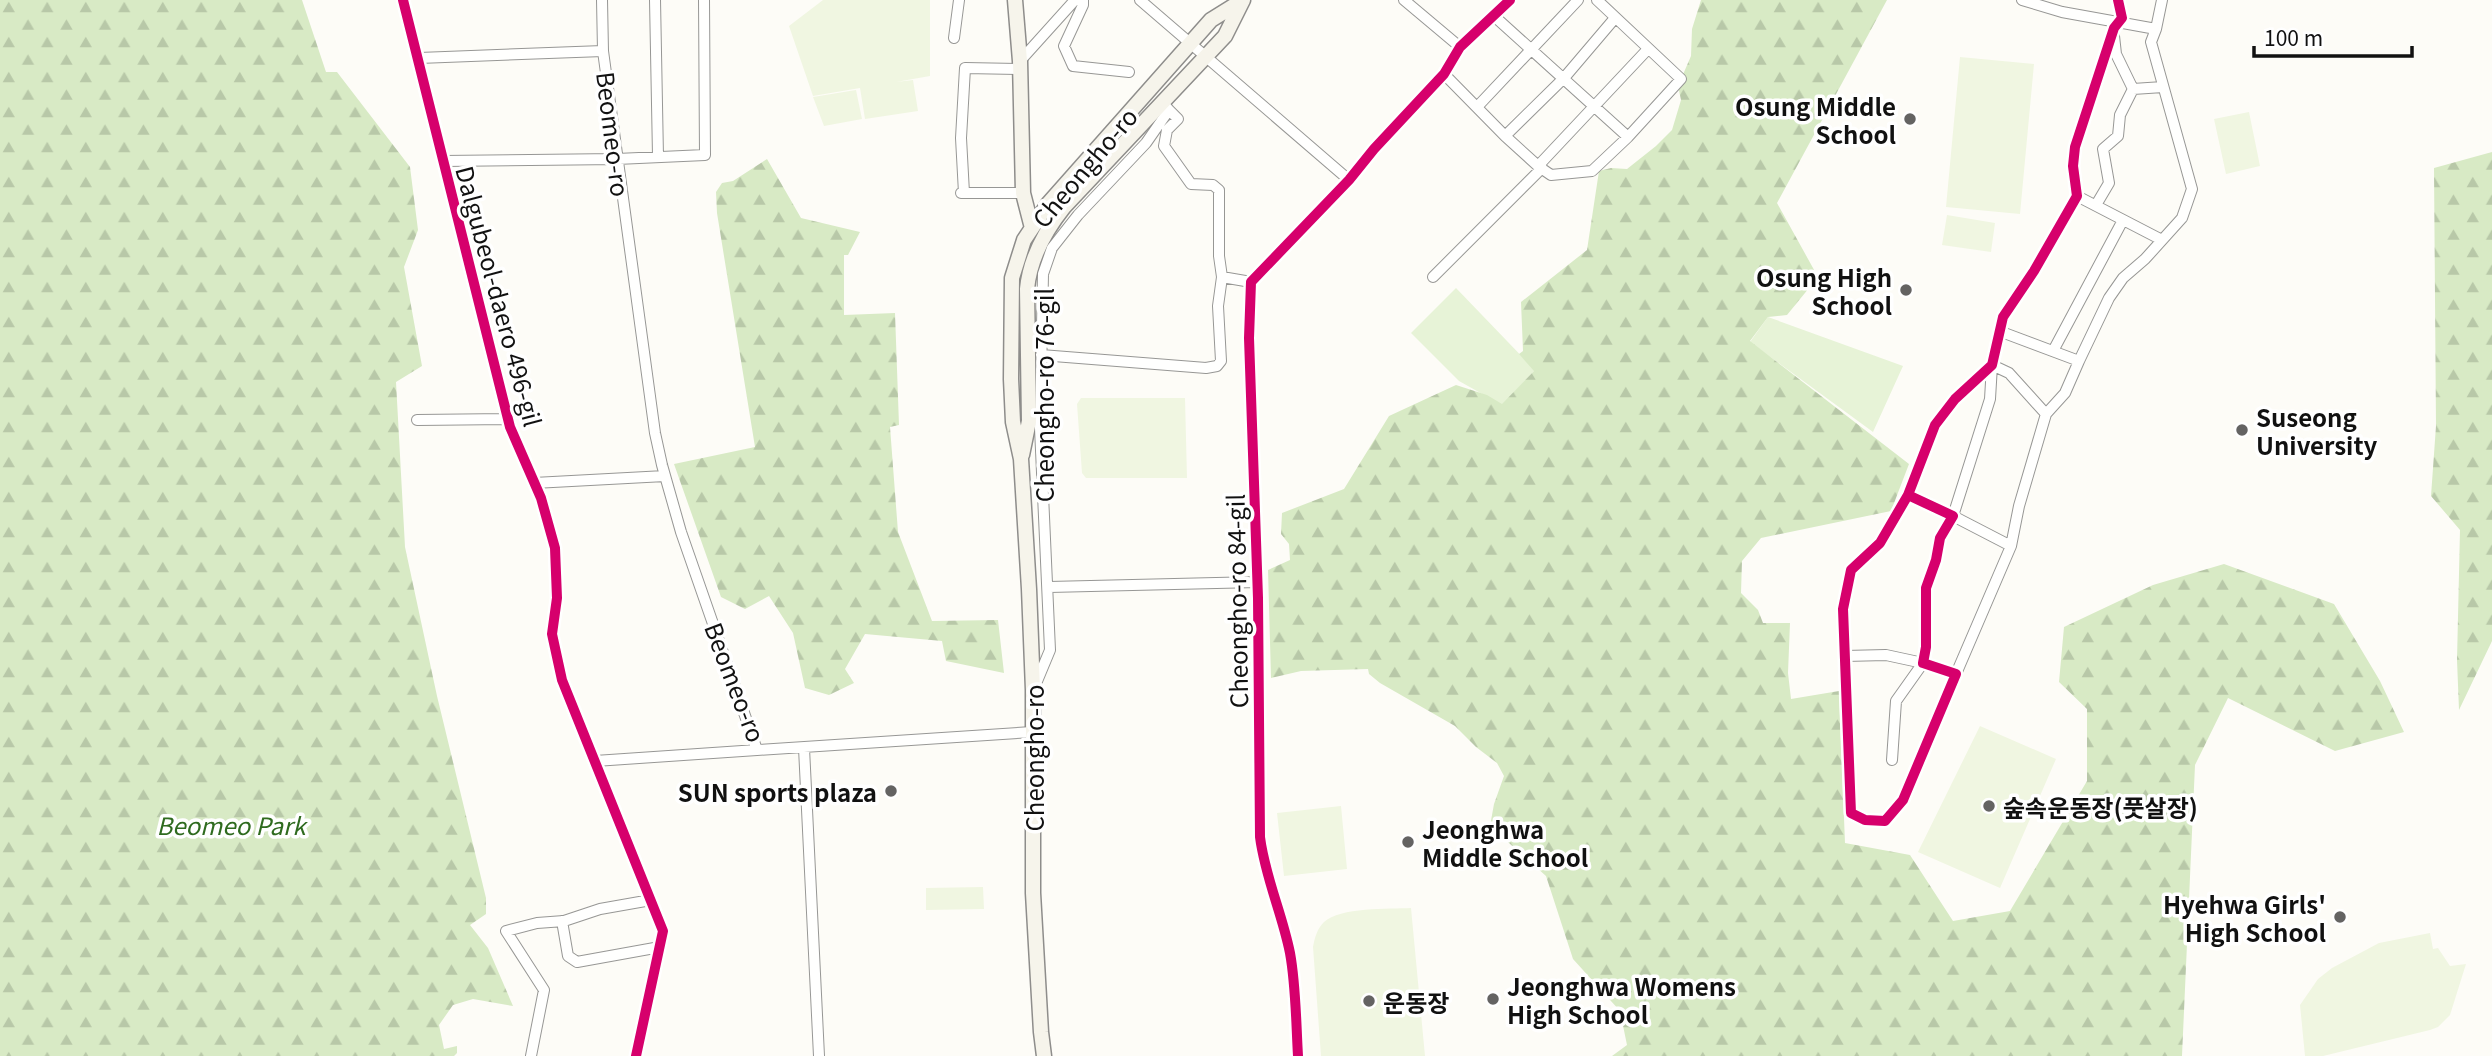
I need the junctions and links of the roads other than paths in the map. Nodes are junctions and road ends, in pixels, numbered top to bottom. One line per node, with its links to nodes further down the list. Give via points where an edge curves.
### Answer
1 (403, 0): 31 (street, Dalgubeol-daero 496-gil)
2 (602, 0): 29 (street, Beomeo-ro)
3 (656, 0): 43 (street)
4 (704, 0): 43 (street, via 705,155)
5 (959, 0): 24 (street)
6 (1015, 0): 32 (main road)
7 (1075, 0): 32 (street)
8 (1083, 0): 33 (street, via 1064,46 1073,66)
9 (1140, 0): 25 (street)
10 (1243, 0): 25 (main road, Cheongho-ro, via 1211,20); 30 (main road, Cheongho-ro, via 1225,36)
11 (1404, 0): 26 (street)
12 (1510, 0): 20 (street)
13 (1597, 0): 21 (street)
14 (2022, 0): 19 (street)
15 (2062, 0): 19 (street)
16 (2118, 0): 22 (street, via 2122,18)
17 (2162, 0): 23 (street)
18 (1573, 1): 27 (street)
19 (2062, 12): 22 (street)
20 (1494, 16): 26 (street); 27 (street)
21 (1615, 18): 28 (street); 35 (street)
22 (2115, 27): 23 (street); 37 (street, via 2116,54); 49 (street, via 2075,146)
23 (2156, 29): 36 (street, via 2151,42)
24 (954, 38)
25 (1190, 44): 30 (street); 52 (main road, Cheongho-ro, via 1057,192)
26 (1460, 47): 34 (street)
27 (1531, 48): 35 (street); 40 (street)
28 (1648, 49): 39 (street); 42 (street, via 1681,79)
29 (603, 51): 31 (street); 44 (street, Beomeo-ro)
30 (1205, 57): 38 (main road, Cheongho-ro); 47 (street)
31 (419, 58): 45 (street, Dalgubeol-daero 496-gil)
32 (1020, 65): 48 (main road); 48 (street, via 965,68 962,193)
33 (1129, 72)
34 (1444, 74): 40 (street); 47 (street)
35 (1564, 78): 39 (street); 41 (street)
36 (2163, 87): 37 (street); 53 (street, via 2192,189 2182,218)
37 (2133, 89): 50 (street, via 2120,115 2118,136 2103,149 2109,183)
38 (1165, 106): 54 (street, via 1178,119 1167,131 1164,146 1191,184 1213,185 1219,190); 59 (street, Cheongho-ro 76-gil, via 1146,143 1052,248 1043,274); 65 (main road, Cheongho-ro, via 1064,207 1039,247 1027,289 1029,421)
39 (1595, 106): 42 (street); 46 (street)
40 (1476, 107): 41 (street)
41 (1505, 136): 46 (street)
42 (1628, 137): 46 (street, via 1592,171 1551,175)
43 (658, 156): 44 (street)
44 (617, 159): 45 (street); 66 (street, Beomeo-ro)
45 (443, 161): 63 (street, Dalgubeol-daero 496-gil)
46 (1540, 167): 55 (street)
47 (1349, 180): 56 (street)
48 (1023, 193): 52 (main road)
49 (2077, 196): 50 (street); 57 (street, via 2003,317)
50 (2096, 205): 51 (street)
51 (2123, 220): 53 (street); 58 (street)
52 (1032, 228): 65 (main road, Cheongho-ro, via 1021,247 1010,291 1013,422)
53 (2162, 240): 60 (street, via 2109,298)
54 (1222, 277): 56 (street); 59 (street, via 1218,306 1221,361 1217,366)
55 (1433, 277)
56 (1251, 282): 71 (street, Cheongho-ro 84-gil, via 1248,318)
57 (1999, 331): 58 (street); 61 (street)
58 (2053, 352): 60 (street)
59 (1041, 355): 72 (street, Cheongho-ro 76-gil, via 1040,428)
60 (2079, 361): 62 (street, via 2065,393)
61 (1992, 365): 62 (street, via 2009,373); 68 (street, via 1935,425); 69 (street, via 1990,399)
62 (2046, 414): 70 (street)
63 (508, 419): 64 (street, Dalgubeol-daero 496-gil); 67 (street, Dalgubeol-daero 496-gil)
64 (417, 420)
65 (1021, 459): 76 (main road, Cheongho-ro)
66 (665, 476): 67 (street); 79 (street, Beomeo-ro)
67 (534, 483): 81 (street, Dalgubeol-daero 496-gil, via 555,548 557,598 552,634 562,680)
68 (1908, 495): 69 (street); 73 (street, via 1880,543 1851,570 1843,610)
69 (1953, 516): 70 (street); 74 (street, via 1940,538 1926,588)
70 (2011, 546): 75 (street)
71 (1258, 582): 72 (street); 89 (street, Cheongho-ro 84-gil, via 1260,837 1291,956)
72 (1049, 587): 76 (street, Cheongho-ro 76-gil, via 1050,650)
73 (1845, 656): 74 (street, via 1886,655); 75 (street, via 1851,813 1865,820 1885,821 1903,800)
74 (1923, 663): 75 (street); 80 (street, via 1896,701)
75 (1956, 674)
76 (1033, 690): 77 (main road, Cheongho-ro)
77 (1032, 732): 78 (street, Beomeo-ro); 88 (main road, Cheongho-ro, via 1033,893)
78 (804, 748): 79 (street, Beomeo-ro); 87 (street)
79 (757, 750): 81 (street)
80 (1892, 760)
81 (595, 761): 82 (street, Dalgubeol-daero 496-gil)
82 (651, 900): 83 (street); 84 (street, Dalgubeol-daero 496-gil, via 663,931)
83 (562, 921): 84 (street, via 568,956 577,962); 85 (street, via 506,931 544,990)
84 (660, 947): 86 (street, Dalgubeol-daero 496-gil)
85 (531, 1056)
86 (636, 1056)
87 (819, 1056)
88 (1044, 1056)
89 (1298, 1056)

